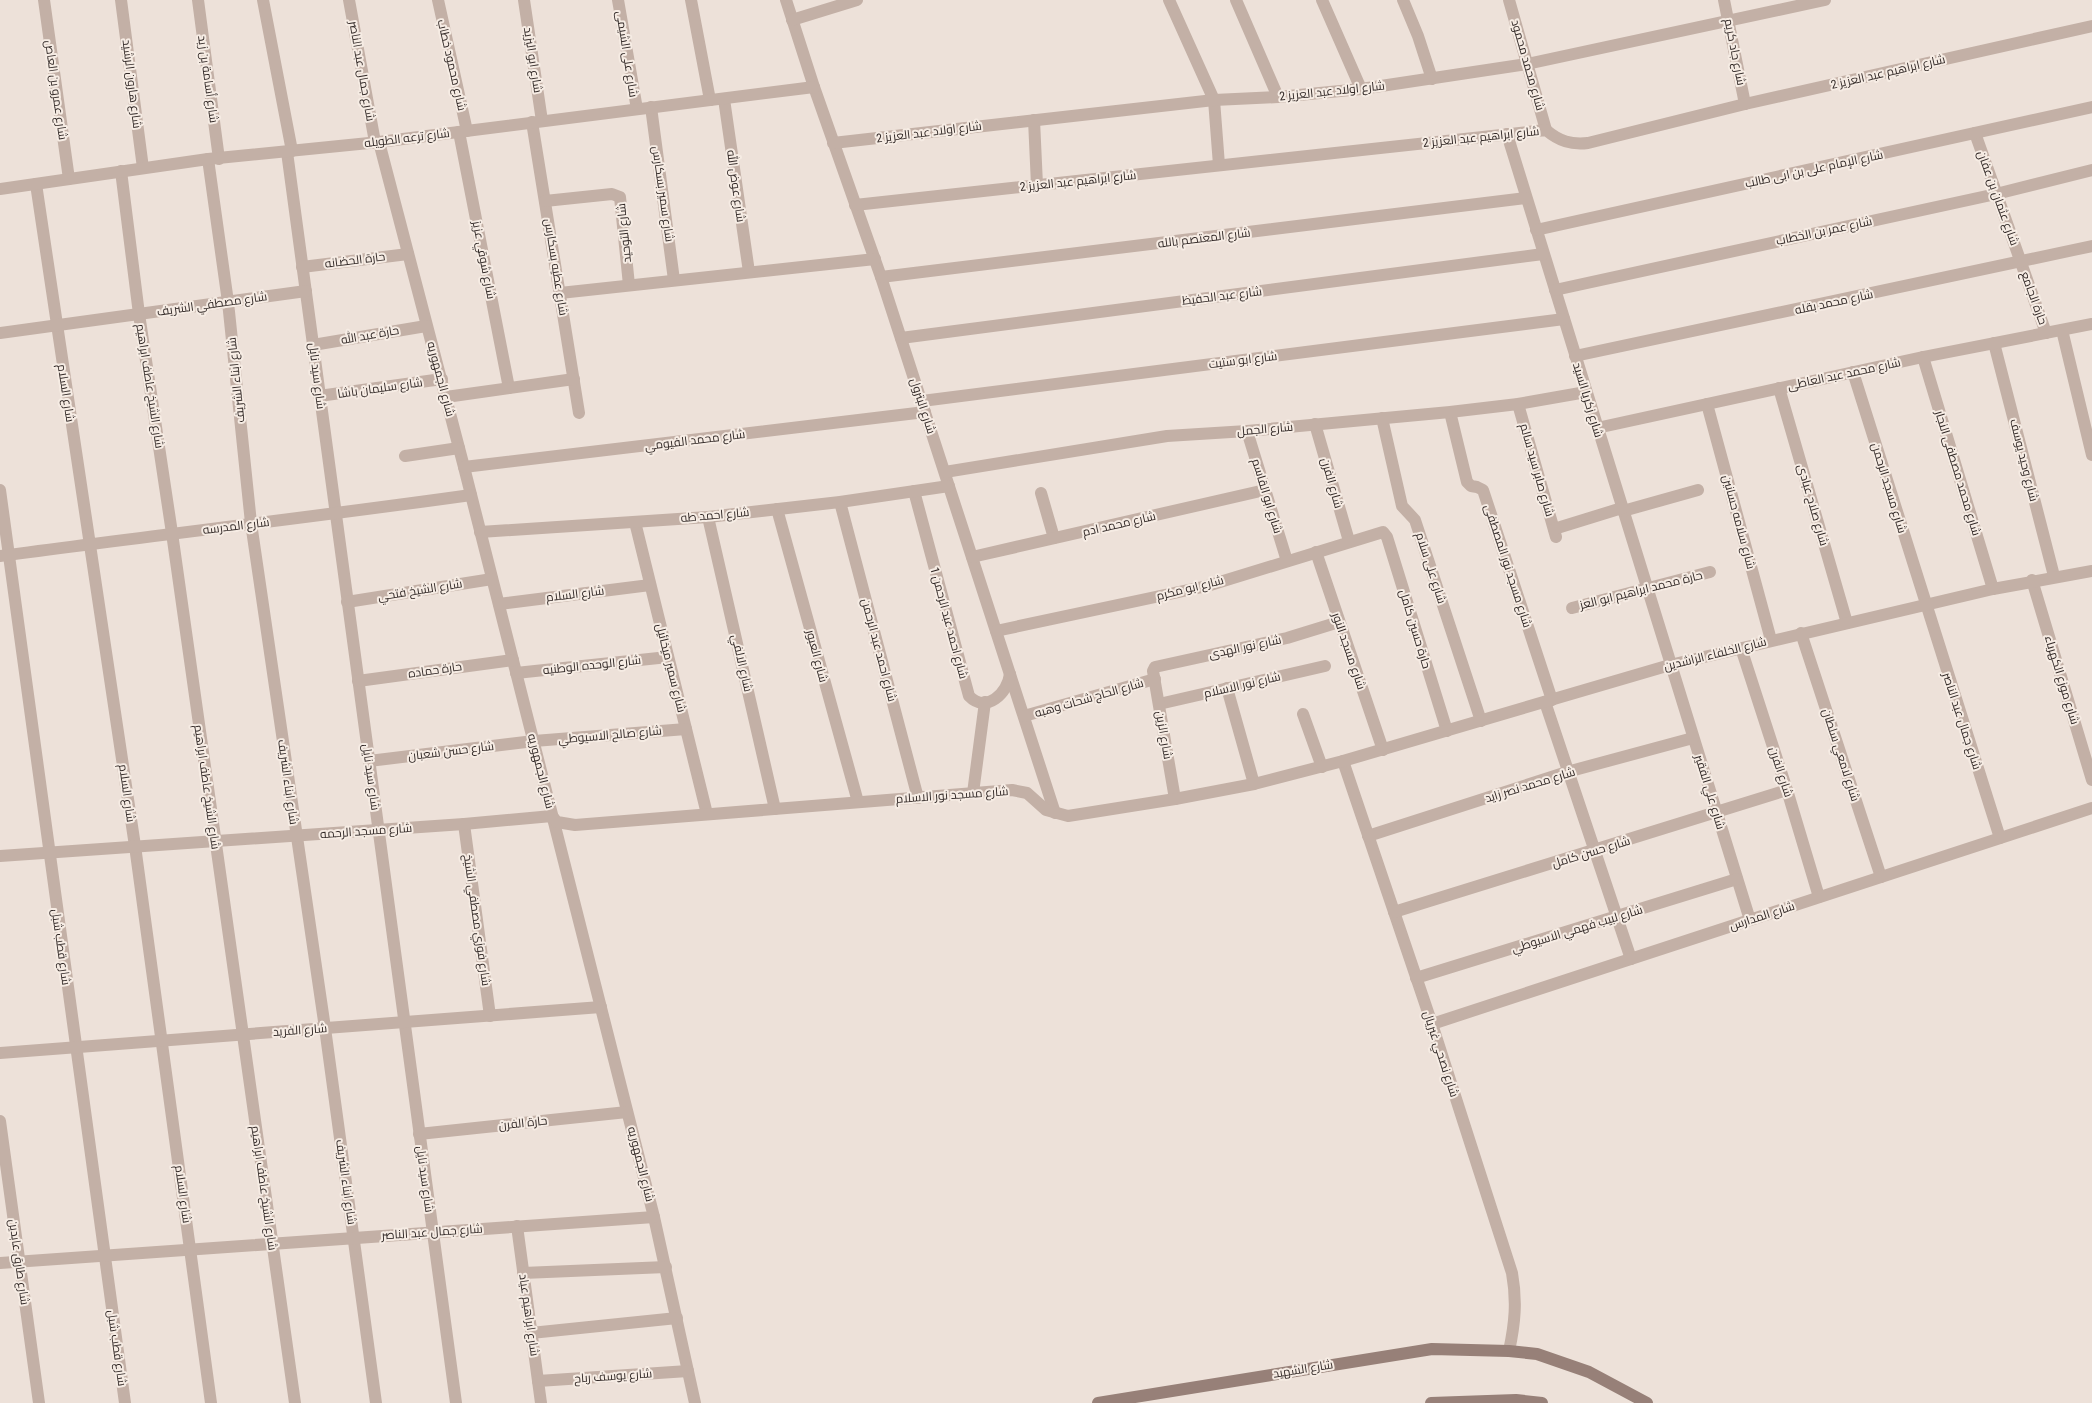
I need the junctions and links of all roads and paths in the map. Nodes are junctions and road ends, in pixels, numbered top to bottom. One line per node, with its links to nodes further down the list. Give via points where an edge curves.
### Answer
1 (44, 0): 49 (street, شارع عمرو بن العاص)
2 (121, 0): 46 (street, شارع هارون الرشيد)
3 (198, 0): 44 (street, شارع أسامة بن زيد)
4 (263, 0): 43 (street, شارع سيد نايل)
5 (350, 0): 41 (street, شارع جمال عبد الناصر)
6 (438, 0): 38 (street, شارع محمود خطاب)
7 (524, 0): 36 (street, شارع ابو اليزيد)
8 (618, 0): 34 (street, شارع على الشيمى)
9 (691, 0): 29 (street)
10 (786, 0): 20 (street, شارع البترول)
11 (857, 0): 20 (street)
12 (1170, 0): 30 (street)
13 (1236, 0): 27 (street)
14 (1322, 0): 26 (street)
15 (1403, 0): 24 (street)
16 (1509, 0): 23 (street, شارع محمد محمود)
17 (1724, 0): 21 (street, شارع جاد كريم)
18 (1825, 0): 19 (street, شارع اولاد عبد العزيز 2)
19 (1806, 2): 21 (street, شارع اولاد عبد العزيز 2)
20 (792, 20): 25 (street, شارع البترول)
21 (1729, 21): 23 (street, شارع اولاد عبد العزيز 2); 31 (street, شارع جاد كريم)
22 (2092, 26): 31 (street, شارع ابراهيم عبد العزيز 2)
23 (1527, 64): 24 (street, شارع اولاد عبد العزيز 2); 37 (street, شارع محمد محمود)
24 (1432, 79): 26 (street, شارع اولاد عبد العزيز 2)
25 (814, 88): 28 (street, شارع ترعه الطويله); 42 (street, شارع البترول)
26 (1362, 89): 27 (street, شارع اولاد عبد العزيز 2)
27 (1278, 97): 30 (street, شارع اولاد عبد العزيز 2)
28 (724, 99): 29 (street, شارع ترعه الطويله); 64 (street, شارع عوض الله)
29 (710, 100): 32 (street, شارع ترعه الطويله)
30 (1214, 100): 35 (street, شارع اولاد عبد العزيز 2); 45 (street)
31 (1745, 104): 37 (street, شارع ابراهيم عبد العزيز 2, via 1588,143 1566,142)
32 (651, 107): 34 (street, شارع ترعه الطويله); 66 (street, شارع سمير بسكارس)
33 (2092, 107): 39 (street, شارع الإمام على بن ابى طالب)
34 (636, 109): 36 (street, شارع ترعه الطويله)
35 (1034, 120): 42 (street, شارع اولاد عبد العزيز 2); 51 (street)
36 (537, 121): 38 (street, شارع ترعه الطويله); 55 (street, شارع عطيه بسكارس)
37 (1546, 130): 40 (street, شارع ابراهيم عبد العزيز 2)
38 (463, 131): 41 (street, شارع ترعه الطويله); 88 (street, شارع شوقي عزيز)
39 (1975, 133): 53 (street, شارع عثمان بن عفان); 57 (street, شارع الإمام على بن ابى طالب)
40 (1507, 134): 45 (street, شارع ابراهيم عبد العزيز 2); 54 (street, شارع زكريا السيد)
41 (377, 142): 43 (street, شارع ترعه الطويله); 59 (street, شارع الجمهوريه)
42 (833, 143): 56 (street, شارع البترول)
43 (290, 151): 44 (street, شارع ترعه الطويله); 63 (street, شارع سيد نايل)
44 (214, 159): 46 (street, شارع ترعه الطويله); 71 (street, شارع ابناء الشريف)
45 (1219, 166): 51 (street, شارع ابراهيم عبد العزيز 2)
46 (143, 168): 48 (street, شارع ترعه الطويله)
47 (2092, 170): 53 (street, شارع عمر بن الخطاب)
48 (121, 171): 49 (street, شارع ترعه الطويله); 72 (street, شارع الشيخ عاطف ابراهيم)
49 (69, 179): 50 (street, شارع ترعه الطويله)
50 (36, 184): 52 (street, شارع ترعه الطويله); 75 (street, شارع السلام)
51 (1037, 185): 56 (street, شارع ابراهيم عبد العزيز 2)
52 (0, 189)
53 (1996, 194): 62 (street, شارع عثمان بن عفان); 68 (street, شارع عمر بن الخطاب)
54 (1526, 198): 57 (street, شارع زكريا السيد); 65 (street, شارع المعتصم بالله)
55 (545, 201): 67 (street, شارع التوحيد, via 612,194 620,197); 70 (street, شارع عطيه بسكارس)
56 (856, 205): 61 (street, شارع البترول)
57 (1536, 230): 60 (street, شارع زكريا السيد)
58 (2092, 246): 62 (street, شارع محمد بقله)
59 (408, 254): 63 (street, حارة الحضانه); 76 (street, شارع الجمهوريه)
60 (1543, 254): 68 (street, شارع زكريا السيد); 80 (street, شارع عبد الحفيظ)
61 (875, 259): 64 (street); 65 (street, شارع البترول)
62 (2021, 263): 79 (street, حارة الجامع); 83 (street, شارع محمد بقله)
63 (302, 267): 69 (street, شارع سيد نايل)
64 (749, 272): 66 (street)
65 (881, 277): 80 (street, شارع البترول)
66 (674, 280): 67 (street)
67 (629, 285): 70 (street)
68 (1555, 290): 73 (street, شارع زكريا السيد)
69 (306, 291): 71 (street, شارع مصطفي الشريف); 82 (street, شارع سيد نايل)
70 (560, 293): 86 (street, شارع عطيه بسكارس)
71 (228, 302): 72 (street, شارع مصطفي الشريف); 120 (street, شارع ابناء الشريف)
72 (140, 314): 75 (street, شارع مصطفي الشريف); 123 (street, شارع الشيخ عاطف ابراهيم)
73 (1564, 319): 83 (street, شارع زكريا السيد); 95 (street, شارع ابو ستيت)
74 (2092, 324): 77 (street, شارع محمد عبد العاطى)
75 (56, 326): 78 (street, شارع مصطفي الشريف); 126 (street, شارع السلام)
76 (426, 326): 82 (street, حارة عبد الله); 87 (street, شارع الجمهوريه)
77 (2062, 330): 79 (street, شارع محمد عبد العاطى); 103 (street)
78 (0, 333)
79 (2046, 333): 81 (street, شارع محمد عبد العاطى)
80 (901, 338): 95 (street, شارع البترول)
81 (1994, 343): 84 (street, شارع محمد عبد العاطى); 133 (street, شارع وحيد يوسف)
82 (313, 345): 91 (street, شارع سيد نايل)
83 (1575, 356): 90 (street, شارع زكريا السيد)
84 (1923, 357): 85 (street, شارع محمد عبد العاطى); 138 (street, شارع محمد مصطفى النجار)
85 (1853, 372): 89 (street, شارع محمد عبد العاطى); 141 (street, شارع مسجد الرحمن)
86 (574, 378): 88 (street); 97 (street, شارع عطيه بسكارس)
87 (442, 379): 91 (street, شارع سليمان باشا); 92 (street, شارع الجمهوريه)
88 (509, 388): 92 (street)
89 (1779, 388): 94 (street, شارع محمد عبد العاطى); 144 (street, شارع صلاح عبادى)
90 (1586, 392): 93 (street, شارع الجمل); 100 (street, شارع زكريا السيد)
91 (319, 396): 117 (street, شارع سيد نايل)
92 (446, 397): 102 (street, شارع الجمهوريه)
93 (1518, 404): 96 (street, شارع الجمل); 115 (street, شارع صابر سيد سالم, via 1555,533)
94 (1707, 404): 100 (street, شارع محمد عبد العاطى); 147 (street, شارع سلامه حسانين)
95 (923, 407): 105 (street, شارع محمد الفيومي); 106 (street, شارع البترول)
96 (1450, 412): 98 (street, شارع الجمل); 158 (street, شارع مسجد نور المصطفى, via 1467,482 1483,490)
97 (579, 413)
98 (1382, 418): 99 (street, شارع الجمل); 163 (street, شارع على سلام, via 1402,506 1415,520)
99 (1315, 424): 101 (street, شارع الجمل); 125 (street, شارع الفرن)
100 (1597, 428): 115 (street, شارع زكريا السيد)
101 (1247, 431): 106 (street, شارع الجمل, via 1167,436); 109 (street, شارع ابو القاسم)
102 (459, 448): 104 (street); 105 (street, شارع الجمهوريه)
103 (2092, 455)
104 (405, 456)
105 (464, 467): 113 (street, شارع الجمهوريه)
106 (945, 472): 107 (street, شارع البترول)
107 (949, 486): 111 (street, شارع احمد طه); 129 (street, شارع البترول)
108 (0, 490): 128 (street, شارع قطب شبل)
109 (1265, 490): 124 (street, شارع محمد ادم); 130 (street, شارع ابو القاسم)
110 (1698, 490): 115 (street)
111 (914, 491): 114 (street, شارع احمد طه); 159 (street, شارع احمد عبد الرحمن 1, via 969,696)
112 (1041, 493): 124 (street)
113 (471, 495): 117 (street, شارع المدرسه); 121 (street, شارع الجمهوريه)
114 (840, 502): 116 (street, شارع احمد طه); 177 (street, شارع احمد عبد الرحمن)
115 (1622, 509): 137 (street, شارع زكريا السيد)
116 (777, 510): 118 (street, شارع احمد طه); 179 (street, شارع العبور)
117 (334, 514): 120 (street, شارع المدرسه); 139 (street, شارع سيد نايل)
118 (708, 517): 119 (street, شارع احمد طه); 181 (street, شارع الالفي)
119 (635, 522): 121 (street, شارع احمد طه); 136 (street, شارع سمير ميخائيل)
120 (251, 523): 123 (street, شارع المدرسه); 188 (street, شارع ابناء الشريف)
121 (480, 532): 134 (street, شارع الجمهوريه)
122 (1380, 532): 125 (street, شارع ابو مكرم); 165 (street, حارة حسين كامل, via 1387,537)
123 (172, 534): 126 (street, شارع المدرسه); 191 (street, شارع الشيخ عاطف ابراهيم)
124 (1054, 538): 129 (street, شارع محمد ادم)
125 (1349, 541): 127 (street, شارع ابو مكرم)
126 (90, 544): 128 (street, شارع المدرسه); 192 (street, شارع السلام)
127 (1316, 552): 130 (street, شارع ابو مكرم); 143 (street, شارع مسجد النور)
128 (5, 555): 194 (street, شارع قطب شبل)
129 (972, 557): 145 (street, شارع البترول)
130 (1287, 560): 145 (street, شارع ابو مكرم, via 1207,586)
131 (2092, 571): 133 (street, شارع الخلفاء الراشدين)
132 (1710, 572): 137 (street, حارة محمد ابراهيم ابو العز)
133 (2054, 576): 135 (street, شارع الخلفاء الراشدين)
134 (492, 579): 139 (street, شارع الشيخ فتحي); 140 (street, شارع الجمهوريه)
135 (2032, 580): 138 (street, شارع الخلفاء الراشدين); 173 (street, شارع موزع الكهرباء)
136 (650, 585): 140 (street, شارع السلام); 149 (street, شارع سمير ميخائيل)
137 (1647, 588): 142 (street, حارة محمد ابراهيم ابو العز); 151 (street, شارع زكريا السيد)
138 (1993, 588): 141 (street, شارع الخلفاء الراشدين)
139 (348, 602): 156 (street, شارع سيد نايل)
140 (499, 604): 150 (street, شارع الجمهوريه)
141 (1925, 604): 144 (street, شارع الخلفاء الراشدين); 190 (street, شارع جمال عبد الناصر)
142 (1572, 608)
143 (1339, 622): 155 (street, شارع نور الهدى, via 1287,638 1157,666); 168 (street, شارع مسجد النور)
144 (1847, 622): 146 (street, شارع الخلفاء الراشدين)
145 (996, 631): 154 (street, شارع البترول)
146 (1801, 634): 147 (street, شارع الخلفاء الراشدين); 196 (street, شارع لامعي سلطان)
147 (1771, 640): 148 (street, شارع الخلفاء الراشدين)
148 (1741, 648): 151 (street, شارع الخلفاء الراشدين); 175 (street, شارع الفرن)
149 (668, 657): 153 (street, شارع الوحده الوطنيه); 164 (street, شارع سمير ميخائيل)
150 (513, 660): 153 (street, شارع الجمهوريه); 156 (street, حارة حماده)
151 (1670, 665): 158 (street, شارع الخلفاء الراشدين); 166 (street, شارع علي الفقير)
152 (1325, 666): 157 (street, شارع نور الاسلام)
153 (516, 673): 167 (street, شارع الجمهوريه)
154 (1010, 674): 159 (street, via 1000,696); 162 (street, شارع البترول)
155 (1154, 675): 160 (street, شارع الزين); 162 (street, شارع الحاج شحات وهبه)
156 (358, 681): 169 (street, شارع سيد نايل)
157 (1227, 688): 160 (street, شارع نور الاسلام); 174 (street)
158 (1548, 701): 163 (street, شارع الخلفاء الراشدين); 172 (street, شارع مسجد نور المصطفى)
159 (985, 702): 176 (street)
160 (1159, 704): 178 (street, شارع الزين)
161 (1303, 714): 171 (street)
162 (1024, 716): 182 (street, شارع البترول)
163 (1481, 721): 165 (street, شارع الخلفاء الراشدين)
164 (686, 729): 167 (street, شارع صالح الاسيوطي); 184 (street, شارع سمير ميخائيل)
165 (1447, 731): 168 (street, شارع الخلفاء الراشدين)
166 (1693, 738): 172 (street, شارع محمد نصر زايد); 183 (street, شارع علي الفقير)
167 (534, 741): 169 (street, شارع حسن شعبان); 185 (street, شارع الجمهوريه)
168 (1383, 750): 170 (street, شارع الخلفاء الراشدين)
169 (369, 760): 187 (street, شارع سيد نايل)
170 (1343, 761): 171 (street); 189 (street, شارع نصحي غبريال)
171 (1322, 767): 174 (street)
172 (1567, 772): 189 (street, شارع محمد نصر زايد); 193 (street, شارع مسجد نور المصطفى)
173 (2092, 780)
174 (1254, 784): 178 (street)
175 (1787, 790): 183 (street, شارع حسن كامل); 198 (street, شارع الفرن)
176 (972, 793): 177 (street, شارع مسجد نور الاسلام); 182 (street, شارع مسجد نور الاسلام, via 1020,790)
177 (918, 798): 179 (street, شارع مسجد نور الاسلام)
178 (1175, 799): 182 (street, via 1068,816)
179 (858, 802): 181 (street, شارع مسجد نور الاسلام)
180 (2092, 808): 190 (street, شارع المدارس)
181 (775, 809): 184 (street, شارع مسجد نور الاسلام)
182 (1055, 813)
183 (1716, 813): 193 (street, شارع حسن كامل); 197 (street, شارع علي الفقير)
184 (707, 814): 185 (street, شارع مسجد نور الاسلام, via 575,825 557,822)
185 (552, 816): 186 (street, شارع مسجد الرحمه); 204 (street, شارع الجمهوريه)
186 (464, 824): 187 (street, شارع مسجد الرحمه); 205 (street, شارع فوزي مصطفي الشيخ)
187 (378, 830): 188 (street, شارع مسجد الرحمه); 206 (street, شارع سيد نايل)
188 (296, 836): 191 (street, شارع مسجد الرحمه); 208 (street, شارع ابناء الشريف)
189 (1368, 836): 199 (street, شارع نصحي غبريال)
190 (2000, 838): 196 (street, شارع المدارس)
191 (215, 841): 192 (street, شارع مسجد الرحمه); 209 (street, شارع الشيخ عاطف ابراهيم)
192 (134, 846): 194 (street, شارع مسجد الرحمه); 210 (street, شارع السلام)
193 (1595, 850): 199 (street, شارع حسن كامل); 200 (street, شارع مسجد نور المصطفى)
194 (48, 853): 195 (street, شارع مسجد الرحمه); 211 (street, شارع قطب شبل)
195 (0, 856)
196 (1881, 877): 198 (street, شارع المدارس)
197 (1737, 879): 200 (street, شارع لبيب فهمي الاسيوطي); 201 (street, شارع علي الفقير)
198 (1819, 897): 201 (street, شارع المدارس)
199 (1394, 912): 203 (street, شارع نصحي غبريال)
200 (1617, 916): 202 (street, شارع مسجد نور المصطفى); 203 (street, شارع لبيب فهمي الاسيوطي)
201 (1750, 920): 202 (street, شارع المدارس)
202 (1631, 959): 207 (street, شارع المدارس)
203 (1416, 978): 207 (street, شارع نصحي غبريال)
204 (601, 1007): 205 (street, شارع الفريد); 213 (street, شارع الجمهوريه)
205 (490, 1016): 206 (street, شارع الفريد)
206 (404, 1022): 208 (street, شارع الفريد); 215 (street, شارع سيد نايل)
207 (1432, 1024): 229 (street, شارع نصحي غبريال, via 1512,1273 1516,1296)
208 (326, 1028): 209 (street, شارع الفريد); 219 (street, شارع ابناء الشريف)
209 (242, 1034): 210 (street, شارع الفريد); 220 (street, شارع الشيخ عاطف ابراهيم)
210 (162, 1040): 211 (street, شارع الفريد); 221 (street, شارع السلام)
211 (76, 1047): 212 (street, شارع الفريد); 222 (street, شارع قطب شبل)
212 (0, 1053)
213 (628, 1112): 215 (street, حارة الفرن); 216 (street, شارع الجمهوريه)
214 (0, 1121): 223 (street, شارع طارق عابدين)
215 (419, 1134): 218 (street, شارع سيد نايل)
216 (654, 1217): 217 (street, شارع جمال عبد الناصر); 225 (street, شارع الجمهوريه)
217 (517, 1226): 218 (street, شارع جمال عبد الناصر); 226 (street, شارع ابراهيم عياد)
218 (433, 1232): 219 (street, شارع جمال عبد الناصر); 238 (street, شارع سيد نايل)
219 (354, 1238): 220 (street, شارع جمال عبد الناصر); 237 (street, شارع ابناء الشريف)
220 (272, 1244): 221 (street, شارع جمال عبد الناصر); 236 (street, شارع الشيخ عاطف ابراهيم)
221 (190, 1249): 222 (street, شارع جمال عبد الناصر); 235 (street, شارع السلام)
222 (104, 1256): 223 (street, شارع جمال عبد الناصر); 234 (street, شارع قطب شبل)
223 (20, 1262): 224 (street, شارع جمال عبد الناصر); 233 (street, شارع طارق عابدين)
224 (0, 1263)
225 (666, 1267): 226 (street); 227 (street, شارع الجمهوريه)
226 (523, 1273): 228 (street, شارع ابراهيم عياد)
227 (677, 1318): 228 (street); 230 (street, شارع الجمهوريه)
228 (531, 1333): 231 (street, شارع ابراهيم عياد)
229 (1509, 1351): 241 (street, شارع الشهيد, via 1432,1349); 244 (street, شارع الشهيد, via 1537,1354 1589,1372)
230 (688, 1370): 231 (street, شارع يوسف رباح); 240 (street, شارع الجمهوريه)
231 (538, 1381): 239 (street, شارع ابراهيم عياد)
232 (1457, 1402): 242 (street); 243 (street, via 1516,1400)
233 (39, 1403)
234 (125, 1403)
235 (211, 1403)
236 (295, 1403)
237 (376, 1403)
238 (456, 1403)
239 (541, 1403)
240 (695, 1403)
241 (1098, 1403)
242 (1431, 1403)
243 (1542, 1403)
244 (1647, 1403)

